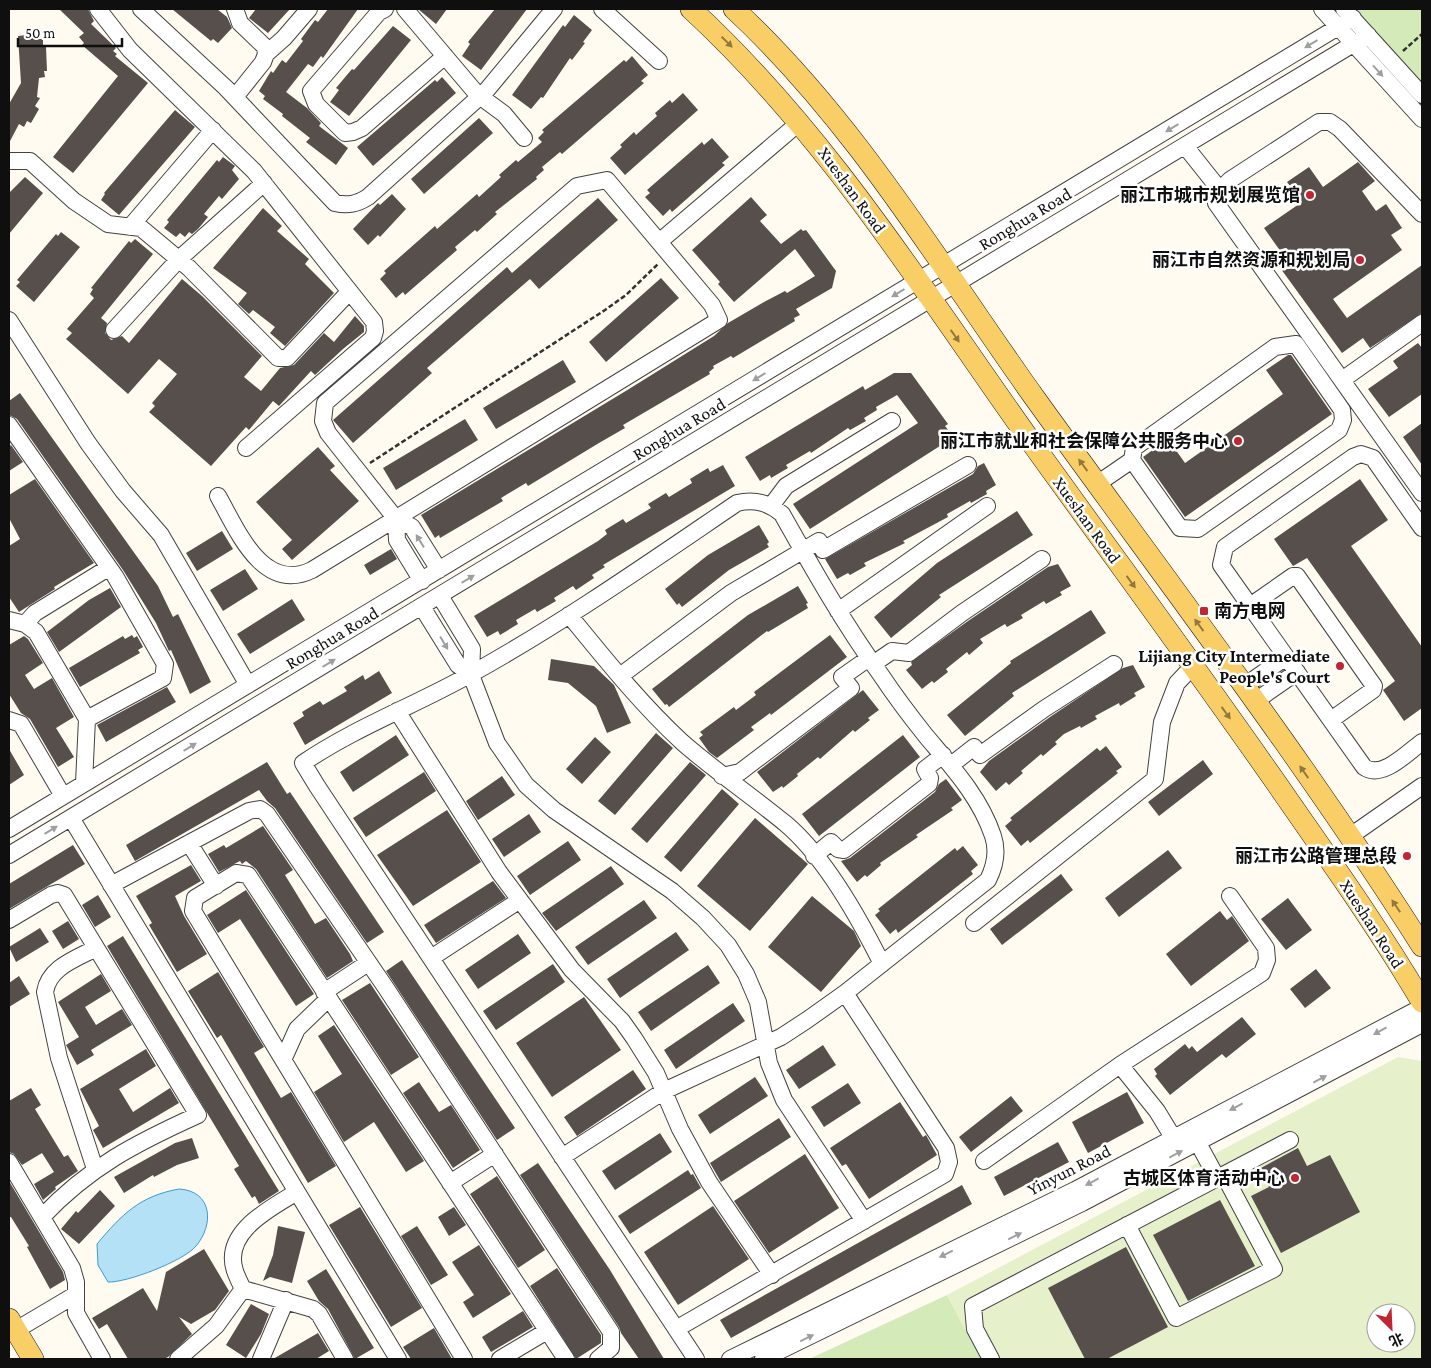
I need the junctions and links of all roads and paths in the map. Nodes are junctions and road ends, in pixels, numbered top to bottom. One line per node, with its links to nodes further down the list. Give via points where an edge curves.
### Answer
1 (98, 9): 26 (street, via 130,50)
2 (141, 9): 23 (street)
3 (235, 9): 17 (street, via 240,23 264,47)
4 (309, 9): 17 (street)
5 (385, 9): 18 (street, via 311,91 316,104 345,133 362,128)
6 (406, 9): 18 (street)
7 (554, 9): 22 (street)
8 (602, 9): 19 (street)
9 (691, 9): 25 (main road, Xueshan Road, one-way to 25, via 752,67)
10 (734, 9): 36 (main road, Xueshan Road, via 792,68 846,132)
11 (1322, 9): 13 (street)
12 (1348, 13): 13 (street, Ronghua Road); 15 (street)
13 (1338, 27): 16 (street); 36 (street, Ronghua Road, one-way to 36)
14 (1422, 34): 20 (path)
15 (1368, 35): 16 (street, Ronghua Road); 20 (street)
16 (1354, 44): 24 (street, one-way to 24); 28 (street, Ronghua Road)
17 (266, 54): 23 (street)
18 (445, 56): 22 (street)
19 (659, 61)
20 (1392, 62): 21 (street)
21 (1422, 94)
22 (480, 96): 23 (street, via 368,197 347,205 336,203); 27 (street, via 504,114)
23 (235, 97)
24 (1422, 120)
25 (800, 122): 34 (street); 37 (main road, Xueshan Road)
26 (213, 130): 30 (street); 33 (street)
27 (524, 138)
28 (1185, 146): 31 (street); 38 (street, Ronghua Road)
29 (9, 161): 33 (street, via 30,161 74,201 108,224)
30 (264, 183): 35 (street); 39 (street)
31 (1220, 190): 32 (street, via 1230,180 1319,122 1324,122 1340,129); 44 (street, via 1216,203)
32 (1422, 214)
33 (130, 226): 35 (street, via 141,228)
34 (664, 248): 50 (path, via 626,295); 50 (street, via 607,180 577,186 326,403 325,427); 56 (street, via 712,305 719,320)
35 (179, 259): 39 (street, via 278,358 286,358); 43 (street)
36 (942, 266): 37 (street, Ronghua Road); 38 (main road, Xueshan Road)
37 (917, 281): 40 (main road, Xueshan Road); 61 (street, Ronghua Road, one-way to 61)
38 (955, 285): 40 (street, Ronghua Road); 51 (main road, Xueshan Road, one-way to 38)
39 (349, 292): 47 (street, via 374,322 373,338)
40 (930, 300): 63 (street, Ronghua Road, one-way to 40); 73 (main road, Xueshan Road, one-way to 73)
41 (9, 320): 77 (street, via 88,443 161,535)
42 (1422, 323): 44 (street)
43 (114, 330)
44 (1342, 380): 52 (street)
45 (892, 421): 54 (street, via 786,486)
46 (9, 425): 60 (street)
47 (246, 448)
48 (1132, 460): 48 (street, via 1180,528 1198,529 1339,430 1342,410 1296,344 1281,345 1136,445); 51 (street)
49 (968, 465): 58 (street, via 823,550 819,541)
50 (358, 471): 56 (street)
51 (1097, 484): 78 (main road, Xueshan Road, one-way to 51)
52 (1421, 489)
53 (218, 496): 56 (street, via 254,556 267,568 285,575 299,575 312,570)
54 (771, 506): 58 (street, via 782,514); 67 (street, via 755,501 737,503)
55 (987, 506): 66 (street)
56 (396, 518): 61 (street, one-way to 56, via 412,527); 62 (street, via 398,540)
57 (1422, 528): 64 (street, via 1373,458 1357,454 1225,547 1221,565)
58 (802, 550): 66 (street); 76 (street, via 731,593)
59 (1042, 559): 71 (street, via 909,653 892,651)
60 (108, 568): 69 (street, via 35,613); 80 (street, via 164,660 166,669 162,678)
61 (439, 570): 62 (street, Ronghua Road)
62 (422, 581): 77 (street, Ronghua Road)
63 (440, 596): 65 (street, Ronghua Road); 75 (street, via 472,650)
64 (1250, 606): 70 (street); 82 (street, via 1297,576 1374,686 1373,690)
65 (422, 607): 75 (street, one-way to 75, via 458,666); 89 (street, Ronghua Road, one-way to 65)
66 (838, 611): 71 (street)
67 (569, 615): 75 (street); 76 (street)
68 (9, 620): 69 (street)
69 (25, 624): 80 (street, via 36,632)
70 (1286, 657): 74 (street); 78 (street)
71 (871, 661): 84 (street); 85 (street, via 842,677 851,688 740,772)
72 (1114, 664): 84 (street, via 980,755 974,747)
73 (1193, 666): 100 (street, via 1176,683 1162,722 1155,779); 108 (main road, Xueshan Road, one-way to 108, via 1308,828)
74 (1297, 672): 78 (street); 82 (street)
75 (471, 675): 79 (street); 111 (street, via 497,743 526,785 554,810 672,891 728,945 753,988)
76 (620, 676): 85 (street, via 656,717)
77 (248, 685): 86 (street, Ronghua Road)
78 (1249, 694): 91 (main road, Xueshan Road, one-way to 78)
79 (397, 711): 98 (street); 103 (street, via 348,735 303,763)
80 (87, 719): 86 (street)
81 (9, 720): 88 (street, via 21,724)
82 (1331, 720): 83 (street, via 1364,767 1372,771 1382,770)
83 (1422, 742)
84 (947, 760): 94 (street, via 925,769 930,778 929,784 844,850 830,842); 105 (street, via 982,810 994,838 996,854 992,872 988,880)
85 (722, 776): 94 (street, via 787,825)
86 (84, 784): 88 (street, Ronghua Road)
87 (1422, 786): 91 (street)
88 (63, 796): 90 (street, Ronghua Road)
89 (71, 818): 93 (street, Ronghua Road, one-way to 89); 95 (street)
90 (9, 829)
91 (1349, 837): 101 (main road, Xueshan Road, one-way to 91)
92 (189, 843): 95 (street); 96 (street); 104 (street, via 248,811 256,808 264,811)
93 (9, 855)
94 (814, 856): 105 (street, via 857,916)
95 (111, 885): 125 (street)
96 (216, 886): 107 (street, via 236,873 248,875); 112 (street, via 195,898 193,911)
97 (1230, 896): 113 (street, via 1266,948 1267,960 1262,973)
98 (520, 900): 103 (street); 114 (street, via 572,970 622,1022 646,1056)
99 (9, 920): 102 (street, via 58,893 64,895)
100 (974, 923)
101 (1422, 946)
102 (96, 948): 122 (street, via 53,972 45,992 59,1058); 122 (street, via 198,1115 134,1145)
103 (431, 958): 119 (street)
104 (368, 963): 107 (street); 118 (street)
105 (882, 964): 106 (street)
106 (845, 993): 111 (street); 127 (street, via 948,1154 945,1174)
107 (326, 995): 112 (street, via 297,1029); 124 (street)
108 (1422, 1002)
109 (1422, 1007): 115 (street, Yinyun Road, one-way to 115)
110 (1422, 1024): 117 (street, Yinyun Road, one-way to 110)
111 (766, 1044): 114 (street); 127 (street, via 769,1063 784,1100)
112 (283, 1060): 142 (street)
113 (1120, 1065): 115 (street); 120 (street)
114 (664, 1091): 119 (street); 129 (street, via 680,1129 710,1182)
115 (1174, 1139): 147 (street, Yinyun Road, one-way to 147)
116 (1290, 1140): 123 (street)
117 (1198, 1143): 123 (street); 148 (street, Yinyun Road, one-way to 117, via 1082,1204)
118 (495, 1154): 124 (street); 145 (street, via 612,1332 611,1348)
119 (562, 1157): 134 (street)
120 (984, 1161)
121 (9, 1162): 126 (street)
122 (95, 1169): 126 (street)
123 (1221, 1177): 128 (street); 128 (street, via 1274,1268 1176,1318)
124 (450, 1183): 135 (street)
125 (297, 1192): 130 (street, via 257,1218 237,1242 234,1270); 141 (street)
126 (42, 1217): 131 (street, via 72,1268)
127 (864, 1221): 129 (street)
128 (1127, 1226): 149 (street, via 973,1306 975,1329)
129 (772, 1275): 134 (street)
130 (243, 1288): 132 (street); 138 (street, via 216,1326)
131 (75, 1296): 133 (street); 137 (street, via 78,1318)
132 (286, 1300): 139 (street); 140 (street, via 305,1305 319,1314)
133 (12, 1324): 136 (main road)
134 (676, 1329): 146 (street)
135 (547, 1331): 143 (street); 144 (street)
136 (33, 1359)
137 (102, 1359)
138 (178, 1359)
139 (261, 1359)
140 (345, 1359)
141 (398, 1359)
142 (464, 1359)
143 (500, 1359)
144 (566, 1359)
145 (598, 1359)
146 (696, 1359)
147 (730, 1359)
148 (763, 1359)
149 (991, 1359)

